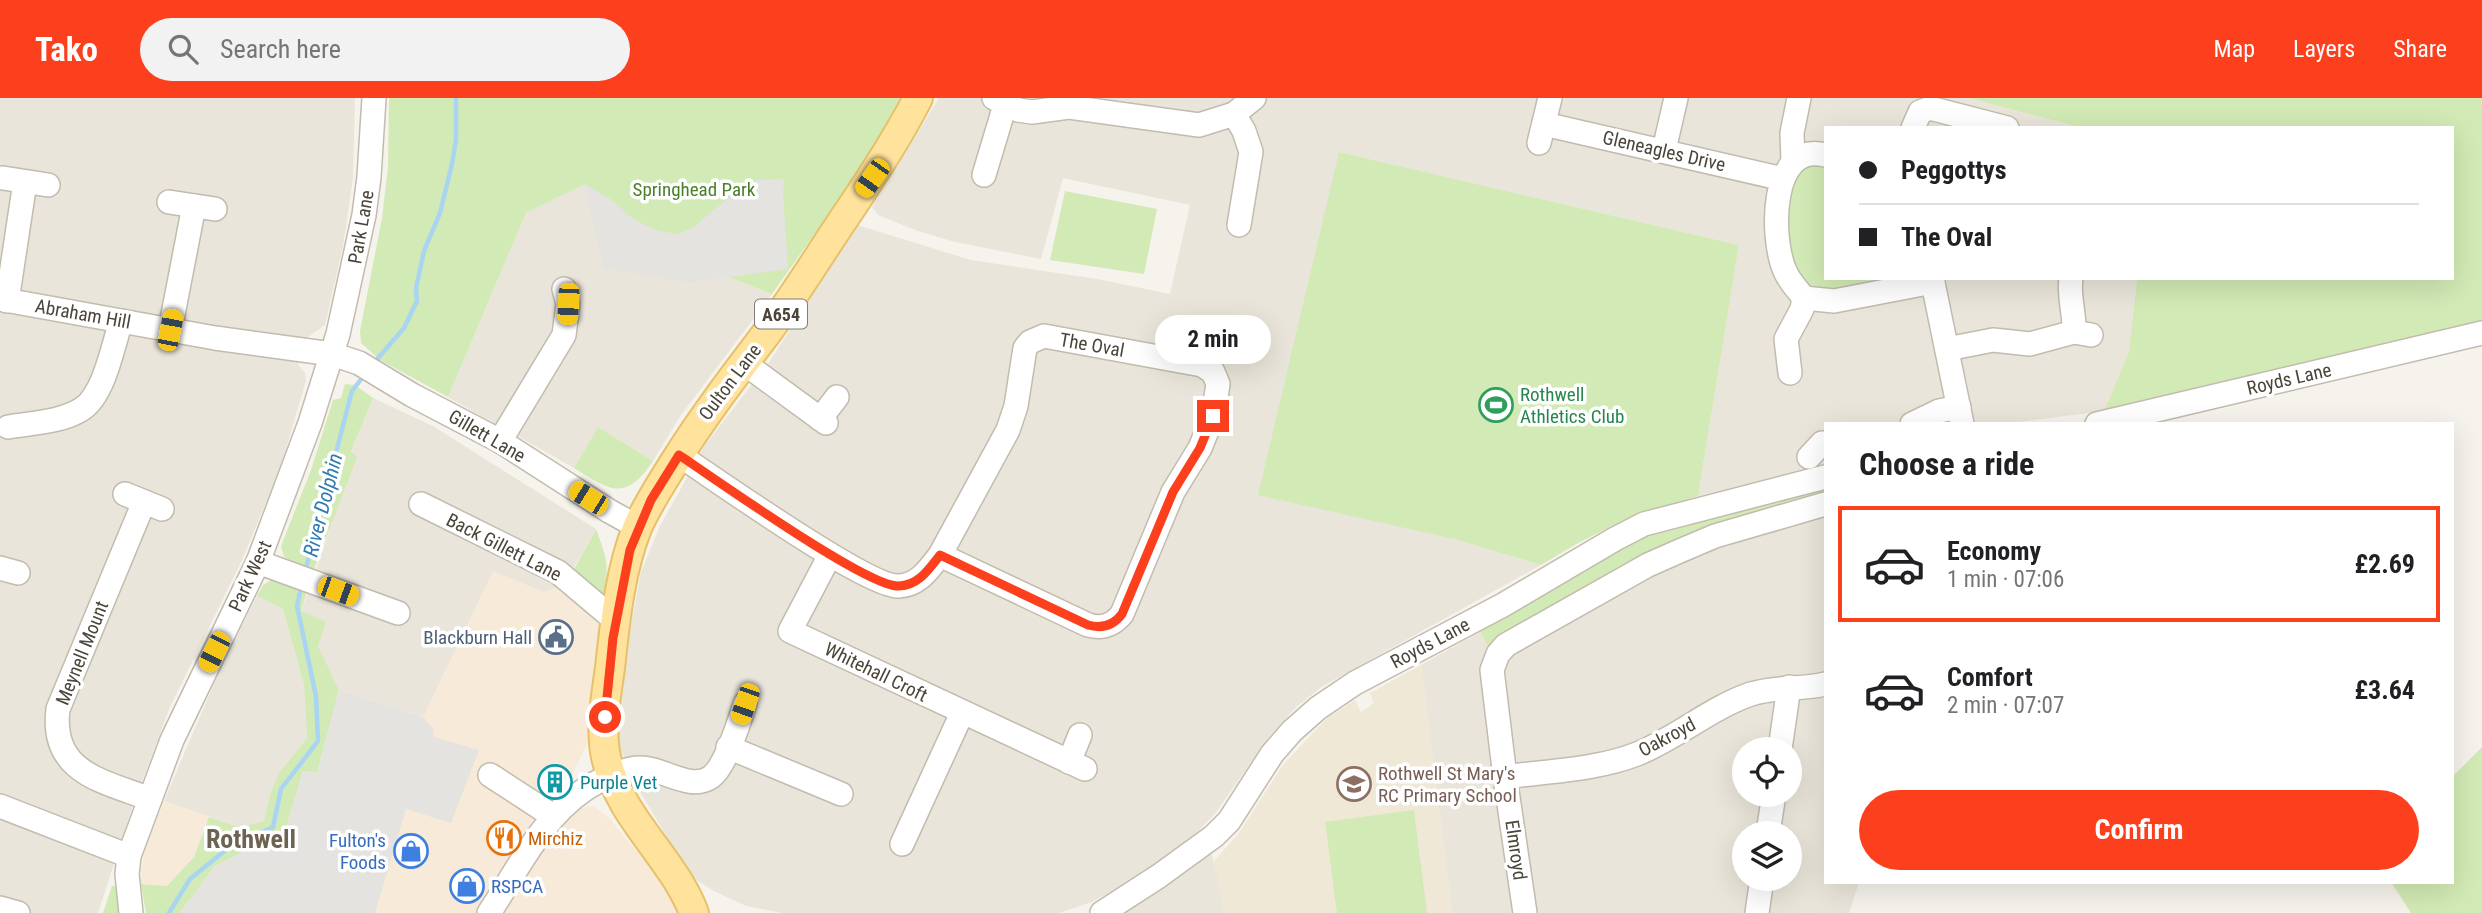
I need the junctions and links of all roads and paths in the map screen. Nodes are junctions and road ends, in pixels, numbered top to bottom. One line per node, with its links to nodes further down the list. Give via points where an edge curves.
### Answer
1 (374, 98): 28 (street, Park Lane, via 364,215)
2 (918, 98): 29 (main road, Oulton Lane / A654, via 872,178)
3 (1254, 98): 9 (street)
4 (1550, 98): 12 (street, Gleneagles Drive, via 1542,133)
5 (1676, 98): 12 (street)
6 (1799, 98): 14 (street)
7 (999, 102): 8 (street, via 1032,112); 15 (street)
8 (1119, 106): 9 (street, via 1199,125)
9 (1234, 114): 18 (street, via 1251,152)
10 (1914, 114): 11 (street, via 1935,108)
11 (2000, 126)
12 (1664, 150): 14 (street, Gleneagles Drive)
13 (1824, 155): 14 (street, via 1812,152)
14 (1788, 170): 22 (street, via 1777,226 1778,247 1785,272)
15 (981, 174)
16 (48, 185): 23 (street, via 14,180)
17 (169, 202): 25 (street, via 205,207)
18 (1239, 225)
19 (1932, 280): 22 (street, via 1834,301); 27 (street)
20 (2071, 280): 27 (street, via 2074,313 2083,334 2030,344 1993,340)
21 (565, 288): 36 (street, via 564,335)
22 (1804, 298): 30 (street, via 1786,340)
23 (4, 300): 24 (street, Abraham Hill)
24 (121, 321): 25 (street, Abraham Hill); 35 (street, via 99,390 89,404 69,415)
25 (170, 330): 28 (street, Abraham Hill)
26 (2482, 333): 34 (street, Royds Lane)
27 (1947, 349): 32 (street)
28 (332, 354): 36 (street, Gillett Lane, via 359,363); 45 (street, Park West, via 298,462)
29 (744, 363): 31 (street, via 823,421); 37 (main road, Oulton Lane / A654)
30 (1790, 373)
31 (836, 397)
32 (1961, 415): 33 (street, via 1939,411)
33 (1916, 422)
34 (2105, 422)
35 (9, 427)
36 (500, 441): 42 (street, Gillett Lane)
37 (679, 455): 42 (main road, Oulton Lane / A654); 43 (street, The Oval)
38 (1824, 477): 70 (street, Royds Lane, via 1644,524 1355,682 1292,731 1214,836)
39 (144, 501): 59 (street, Meynell Mount, via 56,723 62,749 79,770)
40 (1824, 504): 57 (street, Elmroyd, via 1715,536 1648,565 1506,645 1492,670)
41 (421, 505): 47 (street, Back Gillett Lane, via 558,572)
42 (638, 527): 47 (main road, A654, via 624,571)
43 (830, 555): 44 (street, The Oval, via 896,587 918,580); 51 (street, Whitehall Croft, via 783,627)
44 (940, 555): 44 (street, The Oval, via 1008,430 1030,342 1044,337 1202,365 1213,372 1218,384 1208,433 1173,492 1122,614 1111,625 1088,625)
45 (258, 562): 46 (street); 59 (street, Park West, via 194,690)
46 (398, 613)
47 (616, 621): 56 (main road, A654, via 604,734)
48 (1824, 684): 49 (street, Oakroyd)
49 (1789, 687): 53 (street); 57 (street, Oakroyd, via 1734,701 1638,753)
50 (745, 704): 54 (street)
51 (962, 713): 52 (street, Whitehall Croft, via 1077,766); 62 (street)
52 (1080, 735)
53 (1782, 737)
54 (728, 747): 56 (street, via 719,767 704,781 637,767); 58 (street)
55 (490, 775): 61 (street)
56 (611, 777): 61 (street, via 584,789); 69 (main road, A654, via 634,821 688,895)
57 (1505, 777): 71 (street, Elmroyd)
58 (841, 794)
59 (150, 799): 63 (street, Park West)
60 (0, 806): 63 (street)
61 (553, 816): 68 (street)
62 (902, 844)
63 (129, 856): 67 (street, Park West)
64 (1760, 891): 72 (street)
65 (0, 908): 66 (street)
66 (18, 913)
67 (131, 913)
68 (489, 913)
69 (694, 913)
70 (1102, 913)
71 (1525, 913)
72 (1757, 913)

